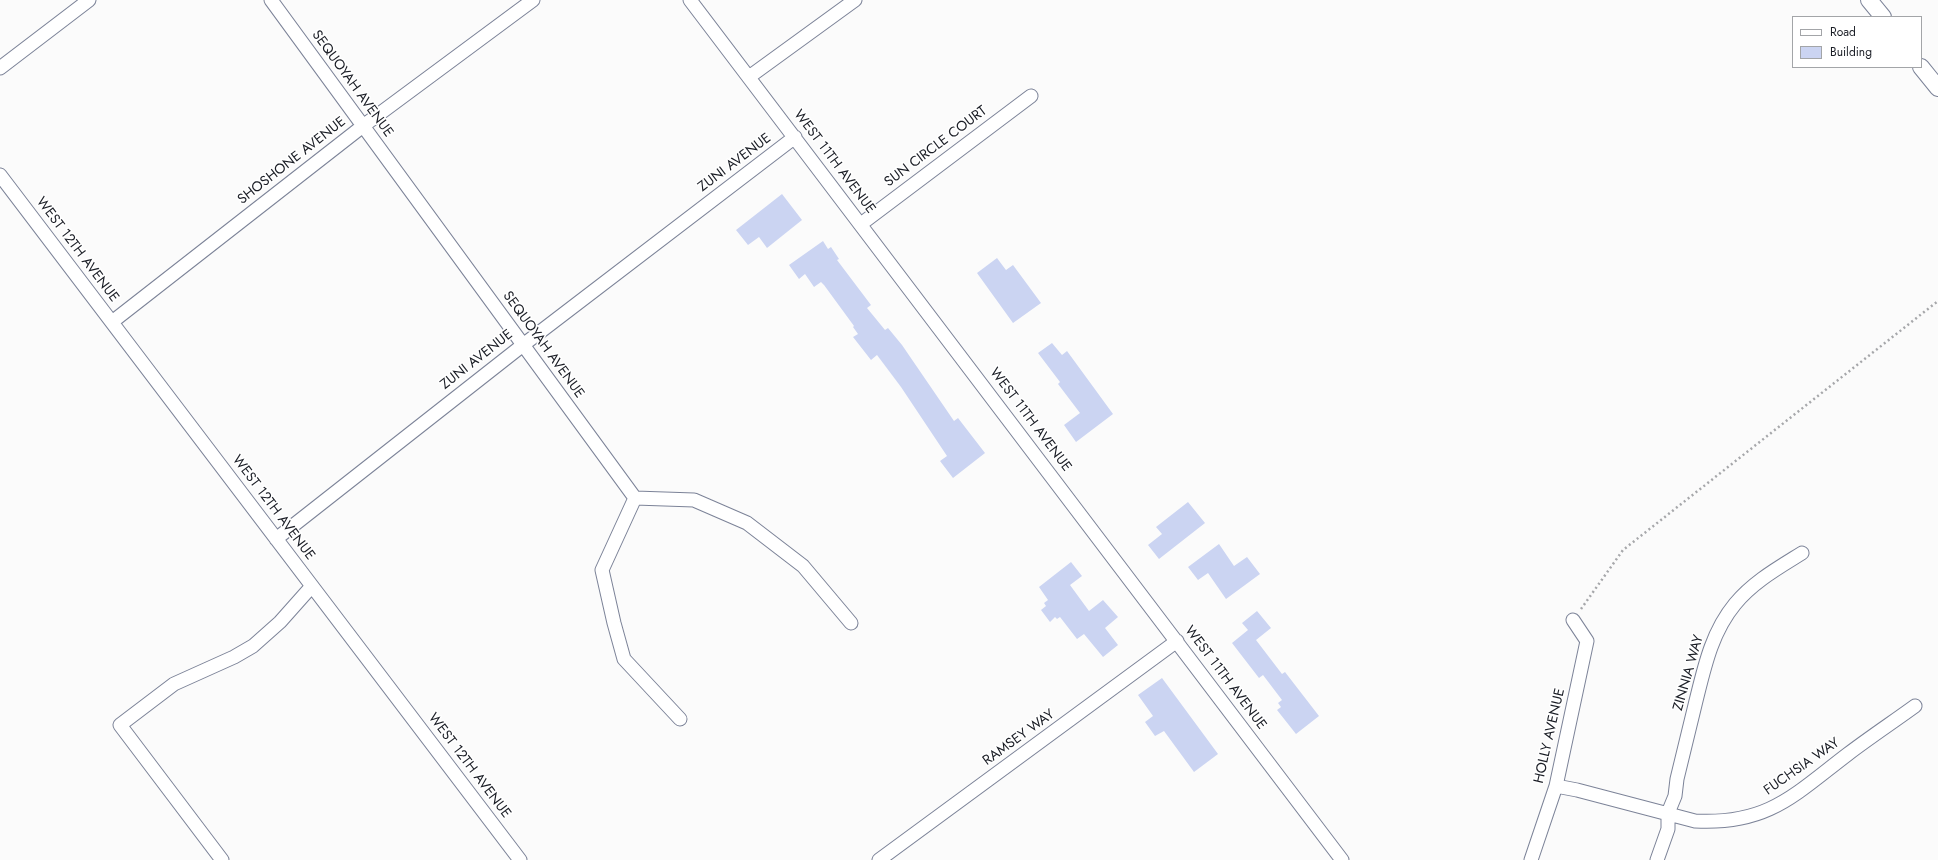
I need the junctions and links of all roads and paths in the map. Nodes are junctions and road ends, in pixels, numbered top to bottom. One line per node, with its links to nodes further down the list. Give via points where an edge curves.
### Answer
1 (89, 0): 9 (street)
2 (271, 0): 13 (street, SEQUOYAH AVENUE)
3 (533, 0): 13 (street, SHOSHONE AVENUE)
4 (690, 0): 10 (street, WEST 11TH AVENUE)
5 (855, 0): 10 (street)
6 (1870, 0): 7 (street)
7 (1882, 16)
8 (1922, 67): 11 (street)
9 (0, 68)
10 (749, 77): 14 (street, WEST 11TH AVENUE)
11 (1938, 88)
12 (1031, 96): 16 (street, SUN CIRCLE COURT)
13 (363, 126): 18 (street, SHOSHONE AVENUE); 19 (street, SEQUOYAH AVENUE)
14 (795, 137): 16 (street, WEST 11TH AVENUE); 19 (street, ZUNI AVENUE)
15 (0, 175): 18 (street, WEST 12TH AVENUE)
16 (861, 224): 26 (street, WEST 11TH AVENUE)
17 (1938, 301): 24 (path, via 1624,550)
18 (112, 322): 21 (street, WEST 12TH AVENUE)
19 (523, 345): 20 (street, SEQUOYAH AVENUE); 21 (street, ZUNI AVENUE)
20 (634, 498): 25 (street, via 694,500 747,523 803,566); 28 (street, via 602,570 624,659)
21 (276, 539): 23 (street, WEST 12TH AVENUE)
22 (1802, 553): 30 (street, ZINNIA WAY, via 1750,588 1723,621 1706,662 1675,796)
23 (312, 586): 31 (street, via 280,622 253,646 174,684 120,725); 32 (street, WEST 12TH AVENUE)
24 (1573, 620): 29 (street, HOLLY AVENUE, via 1587,641)
25 (851, 623)
26 (1177, 641): 33 (street, RAMSEY WAY); 34 (street, WEST 11TH AVENUE)
27 (1915, 706): 30 (street, FUCHSIA WAY, via 1784,803 1765,812 1712,822 1695,821)
28 (680, 719)
29 (1556, 786): 30 (street, FUCHSIA WAY); 35 (street, HOLLY AVENUE)
30 (1668, 813): 36 (street, ZINNIA WAY, via 1668,829)
31 (222, 860)
32 (520, 860)
33 (879, 860)
34 (1342, 860)
35 (1531, 860)
36 (1657, 860)

